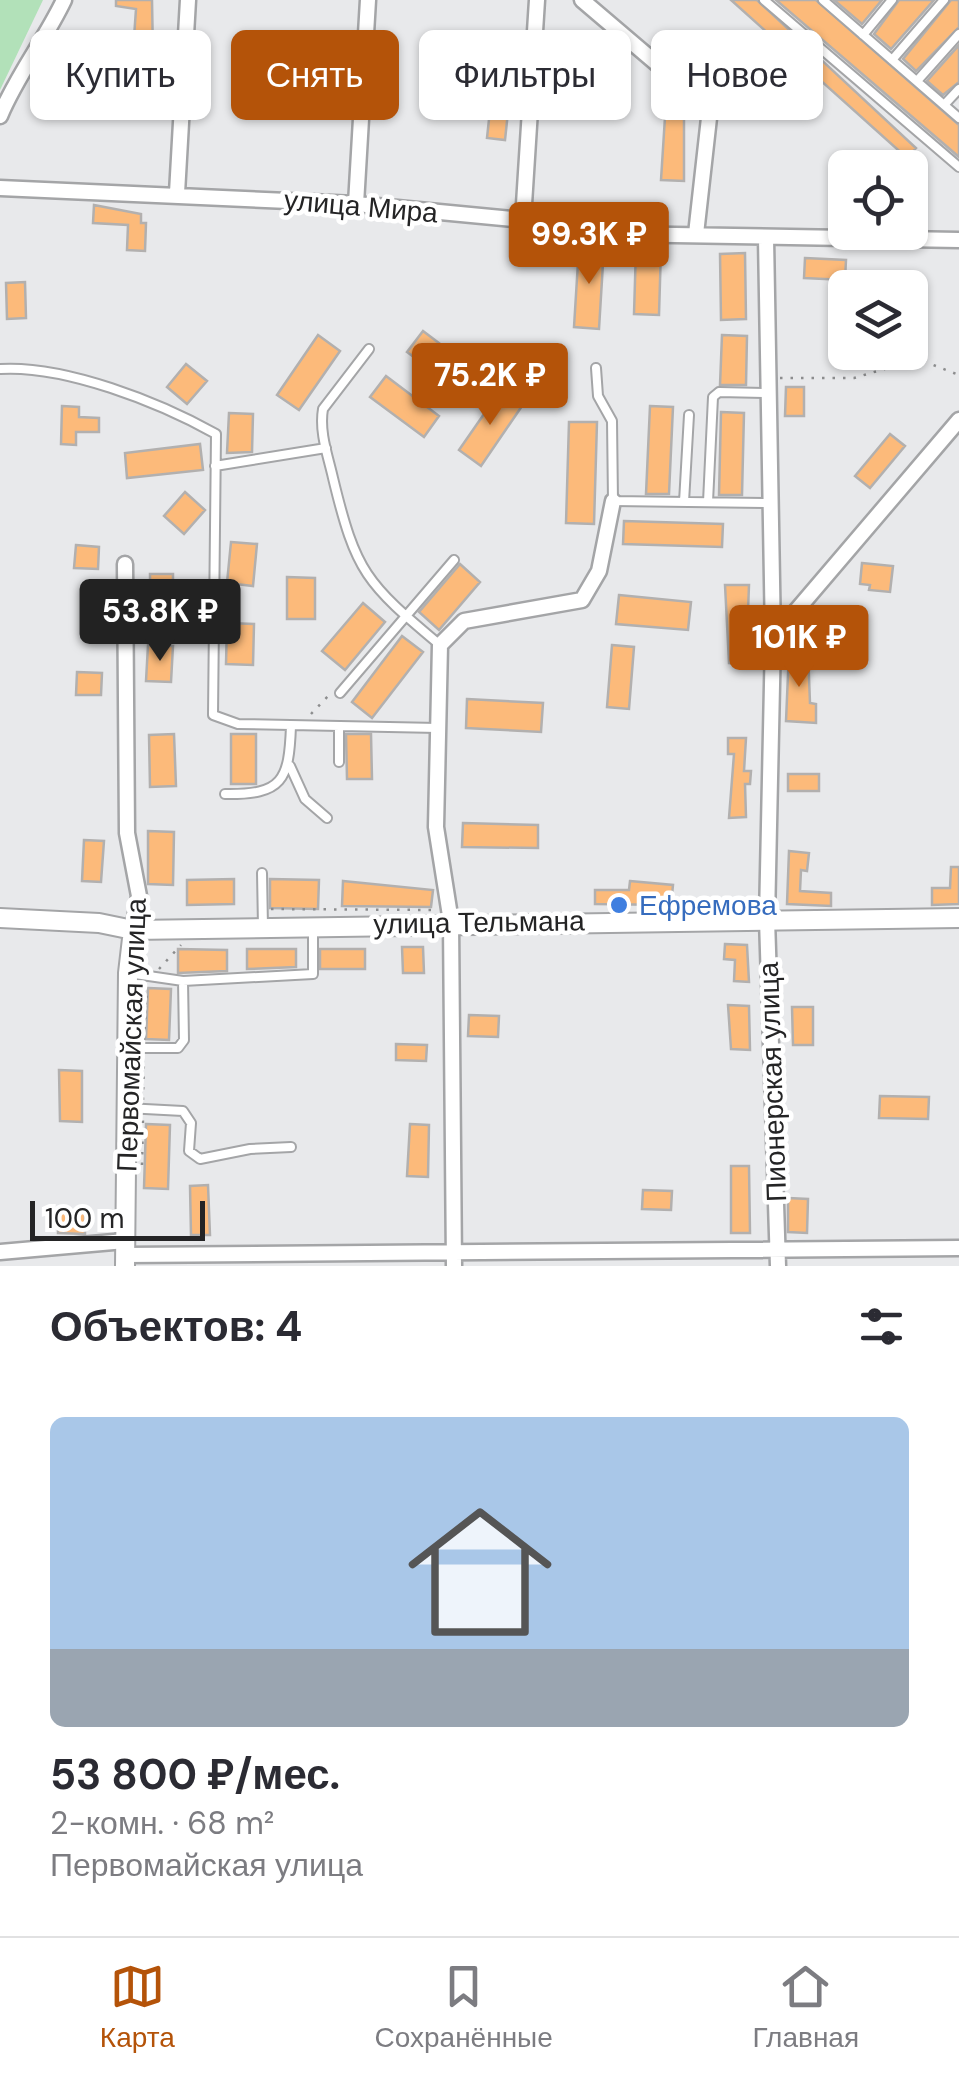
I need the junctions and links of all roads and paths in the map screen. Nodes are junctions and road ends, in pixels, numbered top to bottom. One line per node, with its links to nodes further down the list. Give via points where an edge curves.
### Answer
1 (64, 0): 18 (street)
2 (188, 0): 22 (street)
3 (368, 0): 23 (street)
4 (537, 0): 24 (street)
5 (582, 0): 25 (street, via 710,109)
6 (764, 0): 20 (lane)
7 (823, 0): 11 (lane)
8 (841, 0): 11 (lane)
9 (892, 0): 13 (lane)
10 (944, 0): 14 (lane)
11 (833, 9): 13 (lane)
12 (959, 34): 15 (lane)
13 (863, 35): 14 (lane)
14 (892, 60): 15 (lane)
15 (917, 82): 17 (lane)
16 (959, 89): 17 (lane)
17 (944, 105): 19 (lane)
18 (0, 116)
19 (959, 118)
20 (959, 167)
21 (0, 188): 22 (street, улица Мира)
22 (177, 193): 23 (street, улица Мира)
23 (356, 204): 24 (street, улица Мира)
24 (523, 220): 25 (street, улица Мира, via 556,233)
25 (696, 234): 26 (street, улица Мира)
26 (766, 238): 27 (street, улица Мира); 32 (street, Пионерская улица)
27 (959, 240)
28 (370, 349): 35 (lane, via 322,409)
29 (596, 368): 37 (lane, via 598,396 612,421)
30 (0, 369): 36 (lane, via 34,367 178,412 216,434)
31 (959, 375): 32 (path, via 918,359 854,378)
32 (769, 386): 39 (lane, via 713,396); 40 (street, Пионерская улица)
33 (688, 415): 38 (lane)
34 (959, 420): 44 (street)
35 (326, 448): 36 (lane); 43 (lane, via 362,572)
36 (215, 466): 47 (lane, via 213,715 238,724)
37 (613, 501): 38 (lane); 45 (street, via 599,571 582,600 464,621)
38 (684, 502): 39 (lane)
39 (708, 502): 40 (lane)
40 (771, 503): 44 (street, Пионерская улица)
41 (454, 560): 43 (lane)
42 (125, 564): 61 (street, Первомайская улица, via 127,832 138,896)
43 (406, 617): 45 (lane); 46 (lane)
44 (774, 638): 57 (street, Пионерская улица)
45 (440, 645): 49 (street)
46 (340, 693): 47 (path, via 327,695)
47 (295, 726): 48 (lane); 51 (lane)
48 (338, 727): 49 (lane); 50 (lane)
49 (438, 728): 58 (street, via 436,826)
50 (339, 762)
51 (290, 766): 52 (lane, via 262,792); 53 (lane, via 305,798)
52 (225, 794)
53 (327, 818)
54 (262, 873): 59 (lane)
55 (0, 918): 61 (street, улица Тельмана)
56 (959, 918): 57 (street, улица Тельмана)
57 (767, 919): 58 (street, улица Тельмана); 73 (street, Пионерская улица)
58 (451, 922): 60 (street, улица Тельмана); 74 (street)
59 (264, 926): 60 (street, улица Тельмана); 61 (street, улица Тельмана)
60 (313, 926): 65 (lane, via 314,974)
61 (133, 930): 63 (street, Первомайская улица)
62 (185, 941): 64 (path)
63 (128, 973): 64 (lane); 66 (street, Первомайская улица)
64 (153, 976): 65 (lane); 66 (path)
65 (183, 981): 66 (lane, via 184,1040 178,1048)
66 (135, 1048): 67 (street, Первомайская улица); 67 (path)
67 (134, 1108): 68 (lane, via 175,1108 188,1115 189,1151 200,1159); 69 (path); 72 (street, Первомайская улица)
68 (291, 1147)
69 (142, 1181)
70 (959, 1248): 73 (street)
71 (0, 1252): 72 (street)
72 (125, 1254): 74 (street)
73 (778, 1258): 74 (street)
74 (454, 1259)

